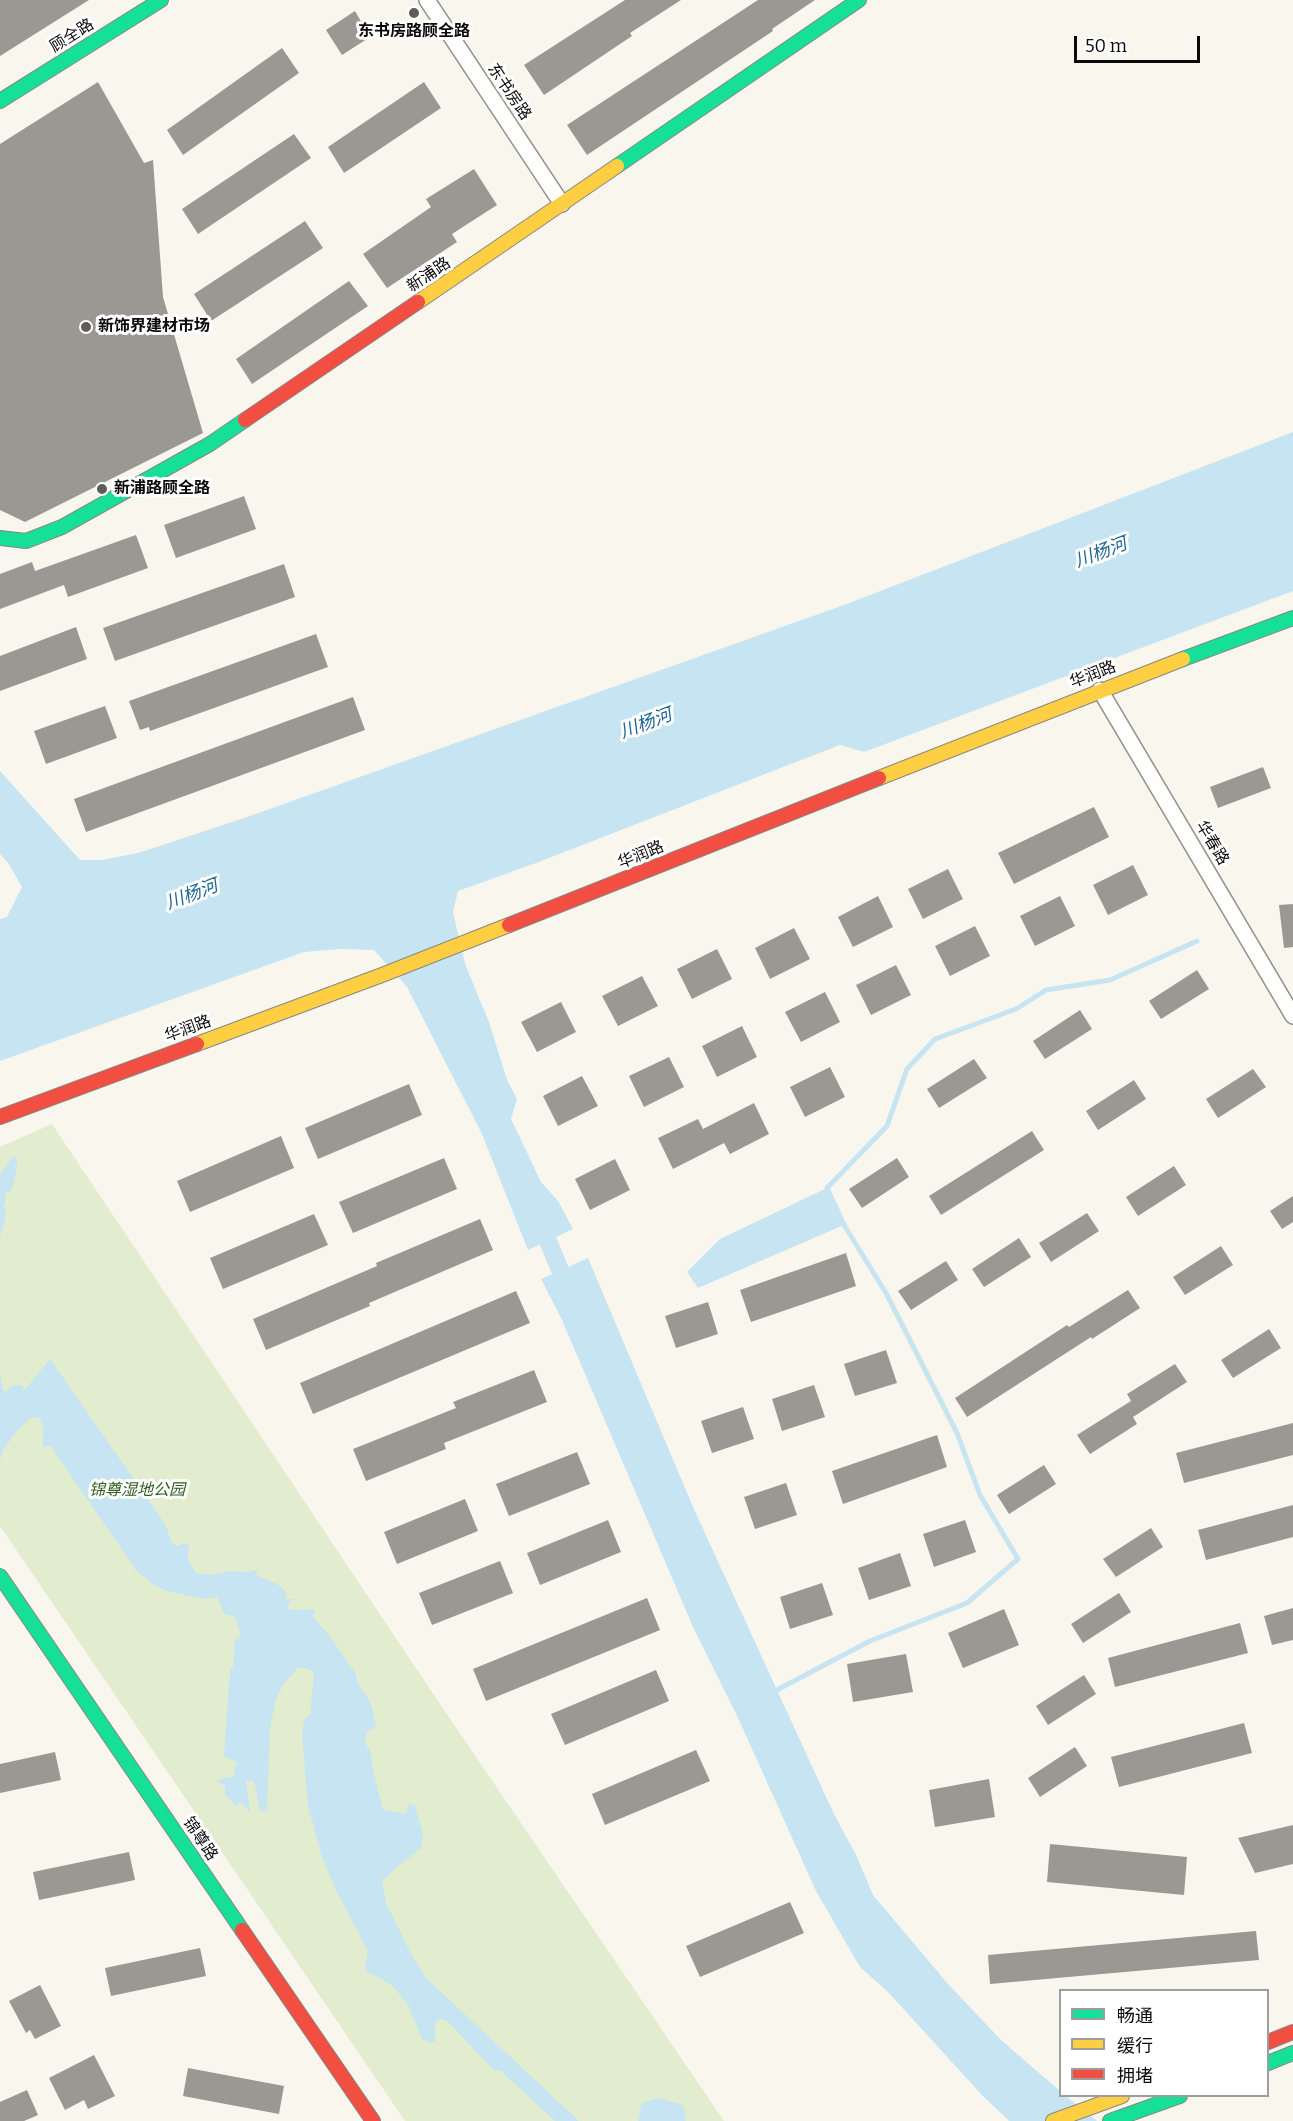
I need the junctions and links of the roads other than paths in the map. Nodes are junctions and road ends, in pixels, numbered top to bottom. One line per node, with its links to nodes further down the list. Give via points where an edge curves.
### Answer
1 (161, 0): 4 (street, 顾全路)
2 (427, 0): 5 (street, 东书房路)
3 (859, 0): 5 (street, 新浦路)
4 (0, 101)
5 (562, 204): 6 (street, 新浦路, via 210,444 53,532 26,541)
6 (0, 538)
7 (1293, 618): 8 (street, 华润路)
8 (1100, 690): 9 (street, 华春路); 10 (street, 华润路, via 480,937)
9 (1293, 1016)
10 (0, 1117)
11 (0, 1576): 19 (street, 锦尊路)
12 (1293, 2032): 13 (street)
13 (1269, 2042)
14 (1293, 2053): 15 (street)
15 (1269, 2063)
16 (1119, 2097): 20 (street)
17 (1177, 2097): 18 (street)
18 (1112, 2120)
19 (373, 2121)
20 (1053, 2121)

